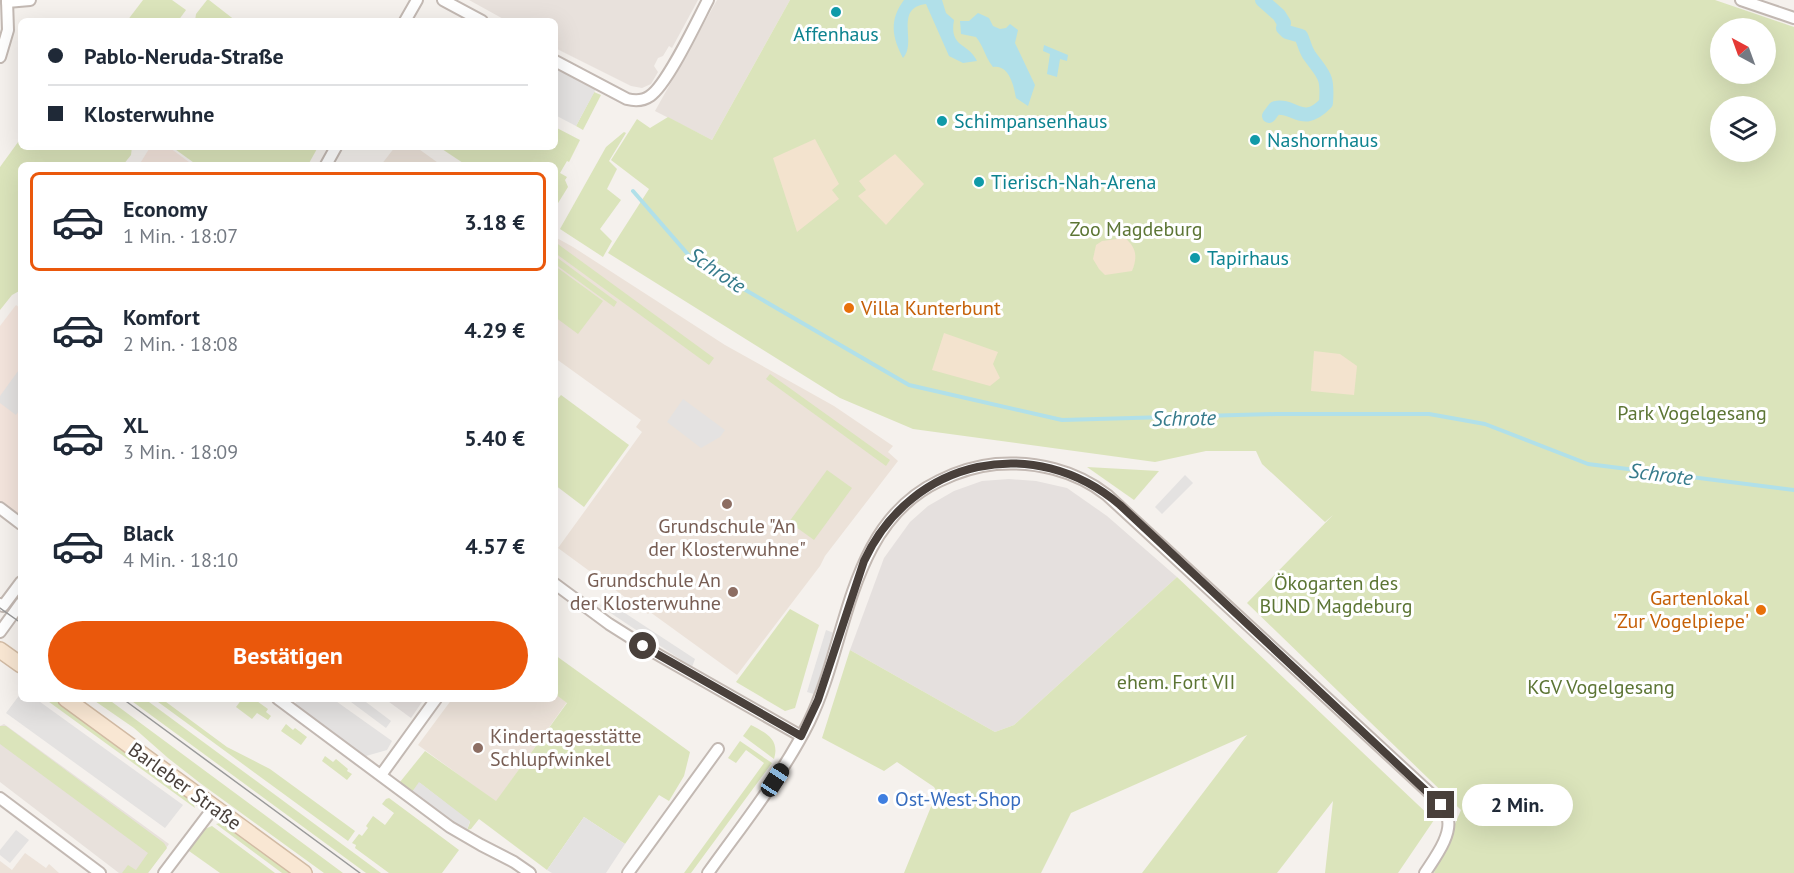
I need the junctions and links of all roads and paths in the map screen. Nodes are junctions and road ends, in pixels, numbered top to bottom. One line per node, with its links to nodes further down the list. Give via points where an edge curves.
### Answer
1 (30, 0): 6 (street)
2 (417, 0): 7 (street)
3 (443, 0): 8 (street)
4 (708, 0): 11 (street, via 663,82 646,98 627,99)
5 (1741, 0): 9 (street)
6 (7, 1): 10 (street, via 8,34)
7 (407, 18)
8 (476, 18)
9 (1794, 18)
10 (0, 57)
11 (558, 63)
12 (0, 508): 13 (street)
13 (18, 522)
14 (18, 586): 16 (street, via 3,606)
15 (558, 586): 24 (street, via 655,653)
16 (0, 604)
17 (18, 607): 18 (street)
18 (0, 632)
19 (0, 650): 20 (street)
20 (18, 663)
21 (70, 702): 28 (street, Barleber Straße)
22 (282, 702): 26 (street)
23 (434, 702): 26 (street)
24 (801, 736): 34 (street, via 775,780); 35 (street, via 818,700 864,561 890,518 923,489 962,471 1006,464 1051,468 1077,476 1120,505 1437,801 1447,815 1448,826)
25 (718, 750): 33 (street)
26 (381, 776): 32 (street, via 450,826)
27 (0, 798): 29 (street)
28 (214, 807): 30 (street); 31 (street, Barleber Straße)
29 (100, 873)
30 (164, 873)
31 (304, 873)
32 (530, 873)
33 (628, 873)
34 (708, 873)
35 (1425, 873)

